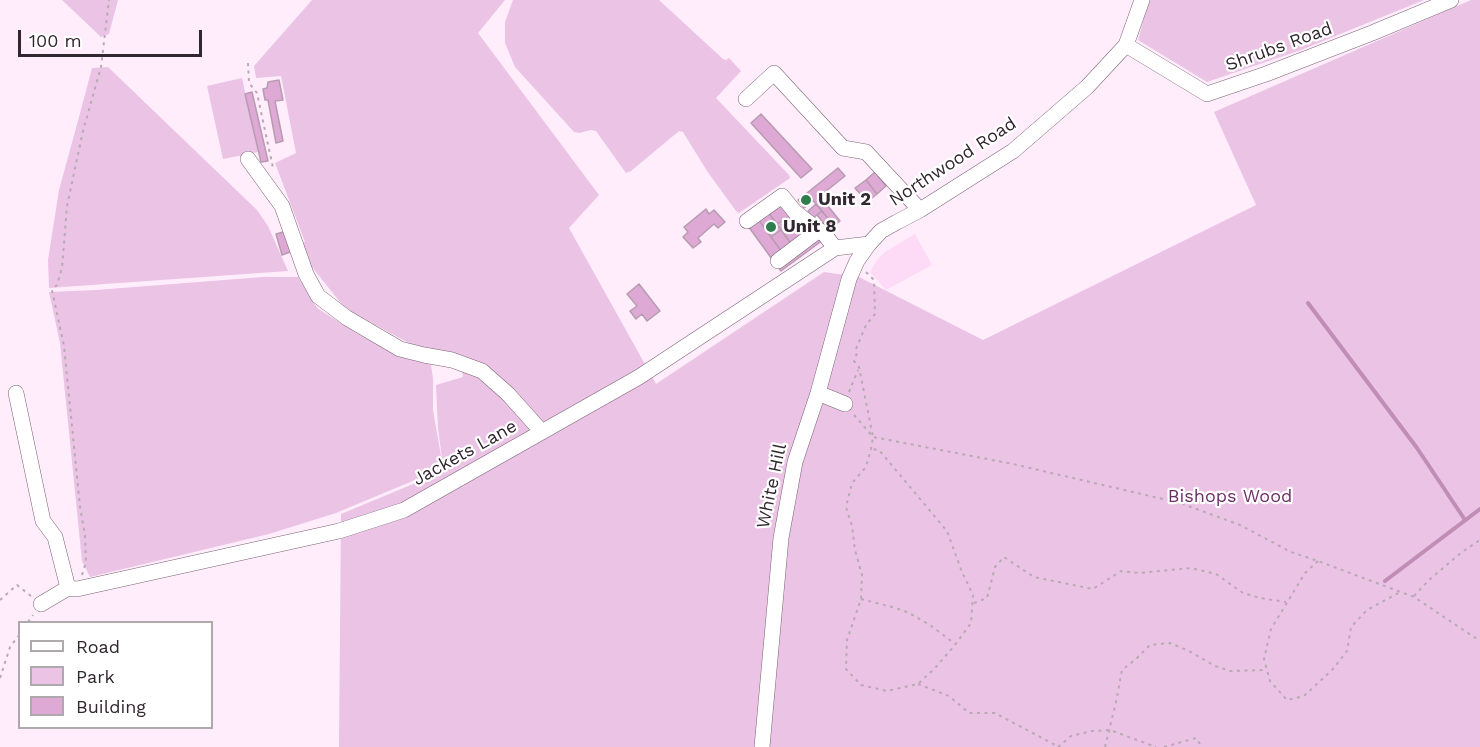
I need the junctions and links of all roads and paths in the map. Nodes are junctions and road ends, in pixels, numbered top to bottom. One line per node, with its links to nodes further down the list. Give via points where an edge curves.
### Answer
1 (109, 0): 25 (path, via 101,67 67,206 62,268 52,290 64,346 85,536 86,562)
2 (1142, 0): 4 (street, Northwood Road)
3 (1451, 0): 4 (street, Shrubs Road, via 1207,94)
4 (1126, 45): 9 (street, Northwood Road, via 1087,87 1013,151)
5 (248, 63): 8 (path, via 249,83 257,93 273,168)
6 (746, 99): 9 (street, via 774,73 843,148 866,152)
7 (248, 159): 8 (street)
8 (266, 184): 20 (street, via 282,206 318,296 400,349 482,371)
9 (920, 210): 12 (street, Northwood Road, via 881,231)
10 (747, 221): 11 (street, via 782,196)
11 (819, 230): 13 (street); 14 (street)
12 (869, 244): 13 (street, Jackets Lane); 15 (street, White Hill)
13 (835, 248): 20 (street, Jackets Lane, via 639,377)
14 (778, 261)
15 (855, 266): 16 (path, via 874,280 876,308 856,349 854,361); 18 (street, White Hill)
16 (859, 367): 19 (path); 21 (path)
17 (16, 393): 25 (street, via 43,521 55,537)
18 (818, 393): 19 (street); 40 (street, White Hill, via 795,462 781,538)
19 (845, 404): 21 (path)
20 (542, 432): 25 (street, Jackets Lane, via 404,510 339,531)
21 (873, 437): 22 (path); 24 (path, via 1013,464 1180,503)
22 (872, 448): 28 (path, via 866,467 852,483 846,507 862,575); 32 (path, via 879,450 947,531 973,595)
23 (1480, 540): 27 (path, via 1429,580)
24 (1318, 561): 26 (path); 30 (path)
25 (73, 588): 31 (street, Jackets Lane)
26 (1402, 591): 27 (path); 36 (path, via 1367,610 1351,627 1347,651 1334,669 1304,696 1287,700 1270,681)
27 (1414, 597): 34 (path)
28 (861, 599): 35 (path, via 909,613); 38 (path, via 847,640 846,669 861,685 887,691)
29 (0, 600): 31 (path, via 17,585)
30 (1286, 602): 32 (path, via 1243,593 1216,574 1191,568 1121,571 1093,589 1034,577 1004,557 995,567 987,598); 36 (path, via 1271,629 1264,659)
31 (41, 603)
32 (972, 603): 35 (path, via 971,623)
33 (18, 637): 37 (path, via 10,647)
34 (1480, 641)
35 (956, 645): 38 (path)
36 (1267, 670): 39 (path, via 1230,671 1170,643 1150,645 1122,670)
37 (0, 678)
38 (918, 684): 41 (path, via 949,696 969,713 995,713)
39 (1110, 730): 41 (path, via 1071,736); 42 (path); 43 (path)
40 (762, 747)
41 (1058, 747)
42 (1105, 747)
43 (1156, 747)
44 (1164, 747): 45 (path, via 1196,738)
45 (1202, 747)

